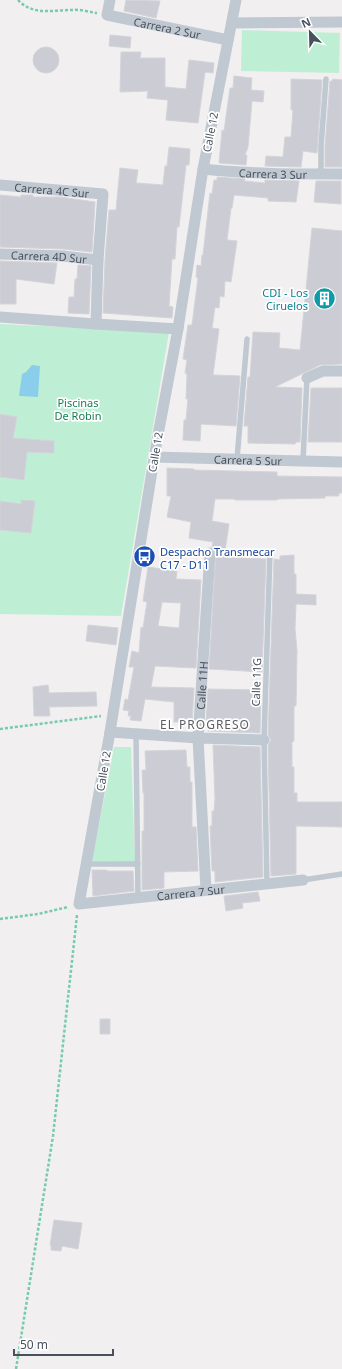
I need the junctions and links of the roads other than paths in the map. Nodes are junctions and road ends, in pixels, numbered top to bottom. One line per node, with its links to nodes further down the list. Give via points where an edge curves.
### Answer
1 (110, 0): 5 (street, Carrera 2 Sur, via 107,15)
2 (236, 0): 3 (street, Calle 12)
3 (232, 22): 4 (street); 5 (street, Calle 12)
4 (342, 22)
5 (228, 40): 7 (street, Calle 12)
6 (326, 79): 8 (lane)
7 (203, 169): 8 (street, Carrera 3 Sur, via 225,172); 15 (street, Calle 12)
8 (321, 174): 9 (street, Carrera 3 Sur)
9 (342, 174)
10 (0, 185): 12 (street, Carrera 4C Sur, via 103,194)
11 (0, 254): 12 (street, Carrera 4D Sur)
12 (98, 260): 14 (street)
13 (0, 317): 14 (street)
14 (96, 324): 15 (street)
15 (178, 329): 19 (street, Calle 12)
16 (247, 339): 20 (lane)
17 (342, 371): 18 (street, via 323,371)
18 (307, 378): 21 (lane)
19 (154, 457): 20 (street, Carrera 5 Sur); 25 (street, Calle 12)
20 (237, 459): 21 (street, Carrera 5 Sur)
21 (303, 460): 22 (street, Carrera 5 Sur)
22 (342, 462)
23 (270, 552): 28 (lane, Calle 11G)
24 (210, 553): 27 (street, Calle 11H)
25 (110, 732): 26 (street); 29 (street, Calle 12)
26 (136, 734): 27 (street); 30 (lane)
27 (198, 738): 28 (street); 34 (street, Calle 11H)
28 (264, 740): 33 (lane, Calle 11G)
29 (87, 864): 30 (lane); 36 (street, Calle 12)
30 (138, 864): 35 (lane)
31 (342, 874): 32 (lane)
32 (303, 880): 33 (street, Carrera 7 Sur)
33 (267, 884): 34 (street, Carrera 7 Sur)
34 (206, 890): 35 (street, Carrera 7 Sur)
35 (138, 898): 36 (street, Carrera 7 Sur)
36 (79, 904)

